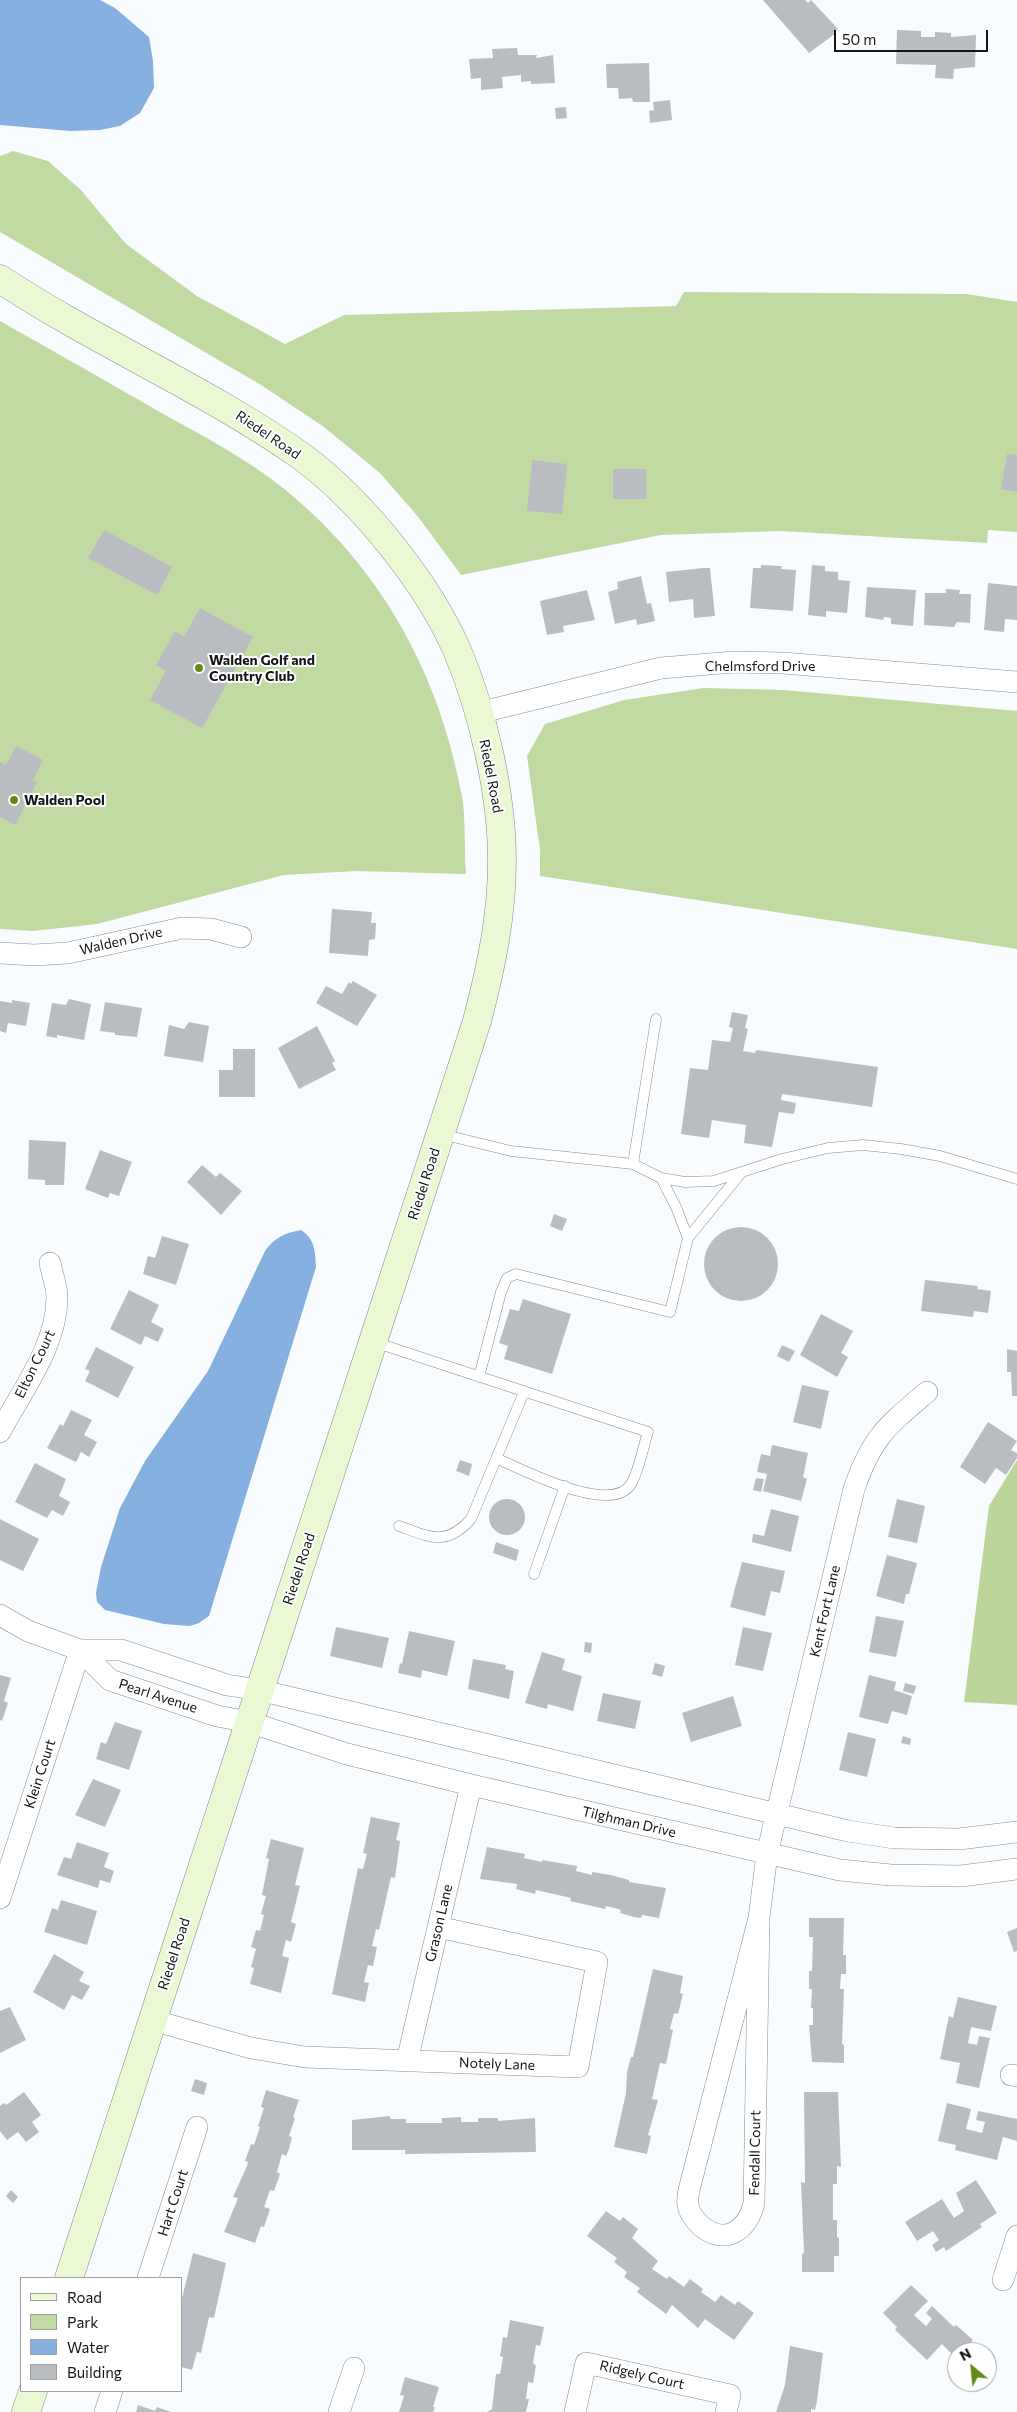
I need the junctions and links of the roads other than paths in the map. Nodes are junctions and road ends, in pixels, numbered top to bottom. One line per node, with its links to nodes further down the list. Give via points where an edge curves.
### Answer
1 (0, 279): 3 (street, Riedel Road, via 235,412 303,458 352,500 422,587 456,650)
2 (1017, 682): 3 (street, Chelmsford Drive, via 734,662 660,668)
3 (478, 713): 7 (street, Riedel Road, via 498,799 502,860 500,914 492,964 477,1021)
4 (241, 937): 5 (street, Walden Drive, via 211,929 182,928 68,953)
5 (0, 953)
6 (656, 1019): 8 (lane)
7 (440, 1134): 8 (lane, via 511,1151); 14 (street, Riedel Road)
8 (633, 1164): 10 (lane)
9 (741, 1173): 10 (lane, via 714,1181 685,1182); 11 (lane, via 828,1148 863,1145 940,1156); 12 (lane)
10 (661, 1178): 12 (lane)
11 (1017, 1179)
12 (688, 1238): 15 (lane, via 670,1312 526,1276 516,1274 507,1278)
13 (50, 1263): 18 (street, Elton Court, via 57,1295 50,1339)
14 (373, 1342): 15 (lane); 25 (street, Riedel Road)
15 (478, 1377): 16 (lane)
16 (524, 1392): 19 (lane); 20 (lane, via 648,1432 631,1485 623,1492 612,1496 596,1495)
17 (927, 1392): 28 (street, Kent Fort Lane, via 875,1440 854,1488)
18 (0, 1432)
19 (498, 1459): 20 (lane); 21 (lane, via 471,1519 460,1532 433,1538)
20 (565, 1486): 22 (lane)
21 (400, 1526)
22 (534, 1574)
23 (0, 1615): 24 (street, Pearl Avenue, via 28,1631)
24 (80, 1650): 25 (street, Pearl Avenue, via 120,1650 227,1685); 26 (street, Pearl Avenue, via 110,1680 217,1716); 32 (street, Klein Court)
25 (259, 1690): 26 (street, Riedel Road); 28 (street)
26 (249, 1722): 27 (street, Tilghman Drive, via 347,1754); 35 (street, Riedel Road)
27 (471, 1785): 30 (street, Tilghman Drive); 34 (street, Grason Lane)
28 (777, 1814): 29 (street, via 894,1838 959,1839); 30 (street, Kent Fort Lane)
29 (1017, 1832)
30 (767, 1854): 31 (street, Tilghman Drive, via 840,1870 891,1875 960,1876); 33 (street, Fendall Court)
31 (1017, 1869)
32 (0, 1898)
33 (759, 1918): 33 (street, Fendall Court, via 689,2190 691,2214 705,2229 715,2234 727,2235 739,2230 751,2214 754,2202)
34 (438, 1927): 36 (street, Grason Lane); 36 (street, Notely Lane, via 597,1962 578,2067)
35 (152, 2020): 36 (street, Notely Lane, via 251,2048 305,2057); 39 (street, Riedel Road)
36 (407, 2061)
37 (197, 2127): 40 (street, Hart Court)
38 (1017, 2236): 41 (street)
39 (69, 2277)
40 (148, 2277)
41 (1002, 2280)
42 (354, 2368): 47 (street)
43 (33, 2392): 45 (street)
44 (112, 2392): 46 (street)
45 (26, 2412)
46 (105, 2412)
47 (340, 2412)
48 (575, 2412): 49 (street, Ridgely Court, via 586,2363 730,2395)
49 (726, 2412)

